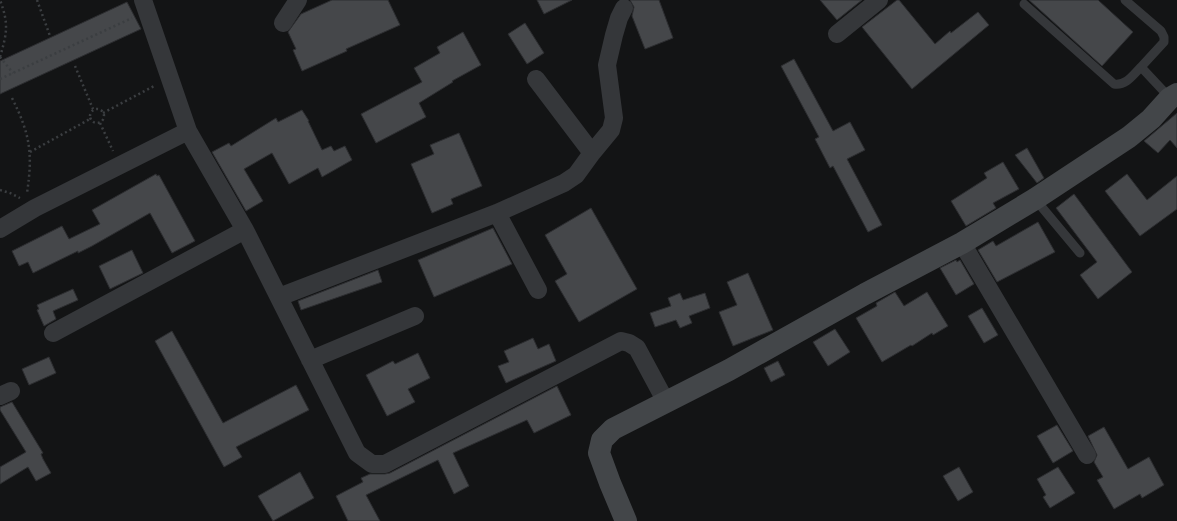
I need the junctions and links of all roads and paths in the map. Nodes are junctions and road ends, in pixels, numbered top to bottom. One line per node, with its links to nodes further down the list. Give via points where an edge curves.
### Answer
1 (0, 0): 12 (path, via 6,17 5,39)
2 (37, 0): 11 (path)
3 (298, 0): 9 (street)
4 (879, 0): 10 (street)
5 (1125, 0): 14 (lane, via 1164,36 1164,42)
6 (1024, 4): 14 (lane, via 1114,84 1125,83)
7 (145, 6): 15 (path); 25 (street)
8 (624, 8): 27 (street, via 607,65 614,118 611,130)
9 (282, 23)
10 (837, 34)
11 (50, 36)
12 (0, 57): 15 (path)
13 (76, 66): 21 (path)
14 (1141, 66): 19 (lane)
15 (13, 73): 16 (path)
16 (0, 79)
17 (536, 79): 27 (street)
18 (162, 82): 22 (path)
19 (1174, 96): 30 (street, via 1129,137)
20 (12, 98): 26 (path, via 28,134)
21 (93, 109): 22 (path, via 101,110); 23 (path, via 89,115)
22 (103, 113): 24 (path, via 104,117)
23 (90, 119): 24 (path, via 92,122); 26 (path)
24 (100, 123): 28 (path)
25 (188, 131): 32 (street); 33 (street)
26 (30, 152): 29 (path)
27 (592, 153): 31 (street, via 576,175 564,184)
28 (116, 157)
29 (27, 194)
30 (1035, 199): 34 (street); 35 (lane)
31 (497, 213): 36 (street); 37 (street)
32 (0, 228)
33 (245, 230): 37 (street); 39 (street)
34 (962, 243): 41 (street); 42 (street)
35 (1080, 253)
36 (538, 290)
37 (279, 297): 40 (street)
38 (415, 316): 40 (street)
39 (53, 333)
40 (310, 360): 41 (street, via 357,453 372,464 385,464 621,341 637,348)
41 (666, 402): 43 (street, via 613,429 602,440 599,453)
42 (1087, 455)
43 (626, 521)

